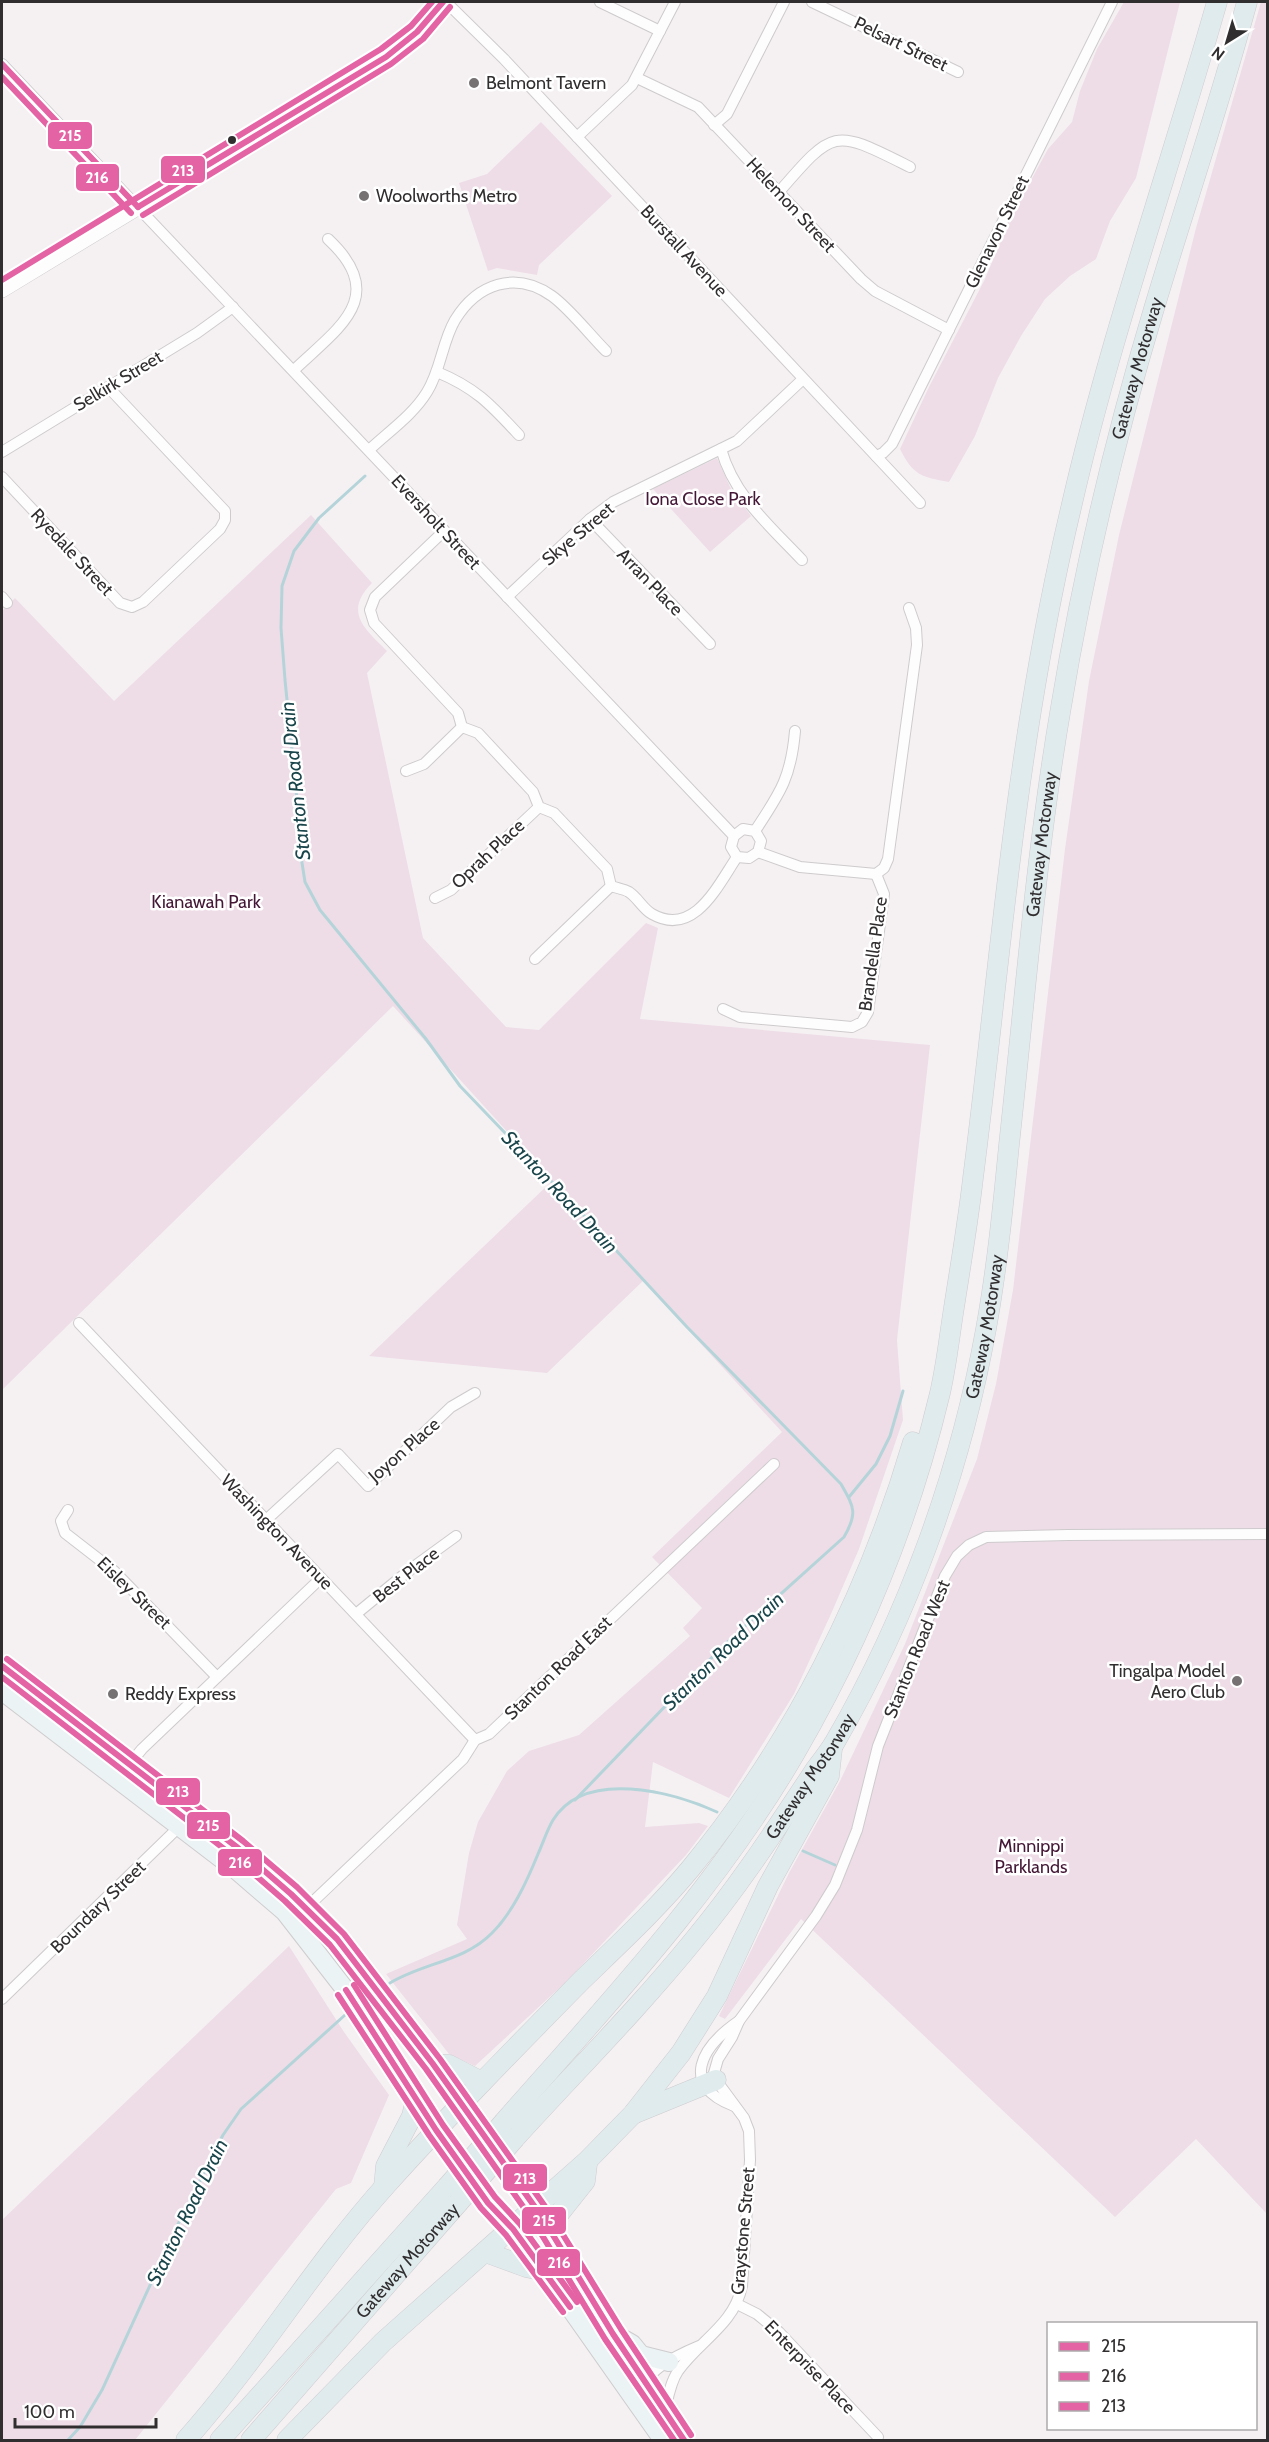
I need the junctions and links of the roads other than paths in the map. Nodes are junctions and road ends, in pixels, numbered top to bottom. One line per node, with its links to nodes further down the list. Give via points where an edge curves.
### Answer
1 (445, 2): 14 (street, Burstall Avenue); 17 (main road, via 412,38 386,57)
2 (600, 2): 9 (street)
3 (675, 2): 9 (street)
4 (784, 2): 13 (street, via 727,114)
5 (812, 2): 11 (street, Pelsart Street)
6 (1112, 2): 21 (street, Glenavon Street)
7 (1217, 2): 54 (highway, Gateway Motorway, via 1102,388 1054,590 1016,815 980,1131)
8 (1247, 2): 67 (highway, Gateway Motorway, via 1131,389 1097,522 1070,657 1045,815 998,1248 970,1402 945,1492 914,1576 875,1666)
9 (660, 31): 12 (street)
10 (2, 64): 17 (street, Eversholt Street)
11 (958, 72)
12 (637, 78): 13 (street, Helemon Street, via 698,107); 14 (street)
13 (714, 125): 16 (street, Helemon Street)
14 (577, 137): 25 (street, Burstall Avenue)
15 (910, 167): 16 (street, via 866,145 834,140 810,156)
16 (779, 192): 21 (street, Helemon Street, via 875,291)
17 (138, 207): 19 (main road); 20 (street, Eversholt Street)
18 (328, 239): 23 (street, via 353,269 355,305 346,321)
19 (2, 290)
20 (233, 307): 23 (street, Eversholt Street); 26 (street, Selkirk Street)
21 (949, 330): 31 (street, Glenavon Street, via 892,444)
22 (606, 351): 24 (street, via 553,296 508,282 486,288 467,303 454,321)
23 (294, 370): 29 (street, Eversholt Street)
24 (437, 372): 27 (street, via 486,399); 29 (street, via 416,406)
25 (803, 379): 28 (street, Skye Street, via 737,441); 31 (street, Burstall Avenue)
26 (108, 387): 30 (street, Selkirk Street); 32 (street, Ryedale Street, via 225,511 220,529 143,602 132,607 120,603)
27 (519, 435)
28 (721, 449): 34 (street, Skye Street, via 614,502); 36 (street, via 726,467 749,505)
29 (369, 450): 35 (street, Eversholt Street)
30 (2, 452)
31 (876, 456): 33 (street, Burstall Avenue)
32 (2, 477)
33 (920, 503)
34 (590, 519): 37 (street, Skye Street); 39 (street, Arran Place)
35 (444, 531): 37 (street, Eversholt Street); 40 (street, via 375,597 370,610 374,624 458,713)
36 (802, 560)
37 (507, 597): 45 (street, Eversholt Street)
38 (909, 608): 48 (street, Brandella Place, via 916,628 915,656 888,859)
39 (710, 644)
40 (462, 728): 42 (street, via 424,764); 43 (street, via 478,733 533,792)
41 (795, 731): 44 (street, via 787,777)
42 (406, 771)
43 (539, 807): 49 (street, via 554,813 607,869); 50 (street, Oprah Place, via 451,891)
44 (755, 831): 45 (street, via 743,829); 46 (street, via 761,841)
45 (734, 836): 47 (street, via 731,847)
46 (758, 852): 47 (street, via 749,858); 48 (street, via 800,867)
47 (737, 857): 49 (street, via 704,906 678,920 650,913 628,891)
48 (876, 874): 52 (street, Brandella Place, via 884,894 868,1012 862,1022 852,1028 740,1017)
49 (611, 886): 51 (street)
50 (435, 898)
51 (535, 959)
52 (723, 1010)
53 (79, 1323): 58 (street, Washington Avenue)
54 (951, 1324): 75 (highway, via 940,1338 910,1453 870,1563 816,1677 760,1773 672,1890); 81 (highway, Gateway Motorway, via 932,1423 896,1540 848,1653 803,1738 708,1883 591,2024)
55 (475, 1393): 58 (street, Joyon Place, via 451,1407 368,1486 338,1454)
56 (774, 1464): 66 (street, Stanton Road East, via 489,1734)
57 (68, 1510): 64 (street, Eisley Street, via 61,1521 65,1533 114,1571)
58 (266, 1520): 61 (street, Washington Avenue)
59 (1268, 1534): 76 (street, Stanton Road West, via 986,1537 957,1556 945,1576 878,1746 857,1830 835,1886 739,2021 724,2031 704,2057 700,2073)
60 (456, 1536): 62 (street, Best Place)
61 (321, 1578): 62 (street, Washington Avenue); 64 (street)
62 (356, 1614): 66 (street, Washington Avenue)
63 (2, 1666): 68 (main road)
64 (217, 1677): 68 (street)
65 (2, 1691): 70 (main road)
66 (475, 1740): 71 (street, Stanton Road East, via 463,1759)
67 (832, 1747): 79 (highway, via 829,1776 768,1886 717,1996 681,2053); 81 (highway, Gateway Motorway, via 757,1860 699,1934)
68 (129, 1765): 69 (main road)
69 (193, 1813): 70 (street, Boundary Street); 71 (main road)
70 (179, 1827): 72 (main road, via 261,1890); 73 (street, Boundary Street)
71 (306, 1908): 72 (street, Stanton Road East); 74 (main road, via 348,1953)
72 (293, 1921): 77 (main road, via 351,1997)
73 (2, 1999)
74 (433, 2064): 75 (highway, via 448,2065); 78 (main road)
75 (482, 2082): 78 (highway)
76 (710, 2083): 79 (highway); 90 (street, Graystone Street, via 720,2100 734,2106 747,2124 750,2140 743,2275)
77 (416, 2099): 80 (main road); 83 (highway, via 412,2116 386,2166)
78 (461, 2103): 80 (highway); 85 (main road)
79 (633, 2114): 82 (highway)
80 (436, 2130): 83 (highway); 86 (main road, via 488,2203)
81 (510, 2130): 84 (highway, Gateway Motorway, bridge)
82 (587, 2161): 85 (highway); 87 (highway, via 585,2181 558,2215)
83 (384, 2187): 98 (highway)
84 (453, 2195): 99 (highway, Gateway Motorway); 100 (highway, Gateway Motorway)
85 (536, 2208): 86 (highway); 87 (main road)
86 (513, 2229): 88 (highway); 89 (main road)
87 (551, 2231): 91 (main road)
88 (486, 2252): 89 (highway); 101 (highway, via 383,2342)
89 (544, 2271): 96 (main road)
90 (737, 2304): 92 (street, Graystone Street, via 721,2328); 97 (street, Enterprise Place, via 758,2314 779,2332)
91 (613, 2334): 93 (main road, via 632,2344 641,2355); 94 (main road)
92 (699, 2346): 93 (street, Graystone Street); 95 (street, Graystone Street, via 673,2381)
93 (669, 2362): 94 (street, Graystone Street)
94 (645, 2382): 95 (main road); 96 (street)
95 (665, 2412): 103 (main road)
96 (644, 2415): 102 (main road)
97 (878, 2437)
98 (186, 2440)
99 (220, 2440)
100 (251, 2440)
101 (287, 2440)
102 (663, 2440)
103 (684, 2440)

